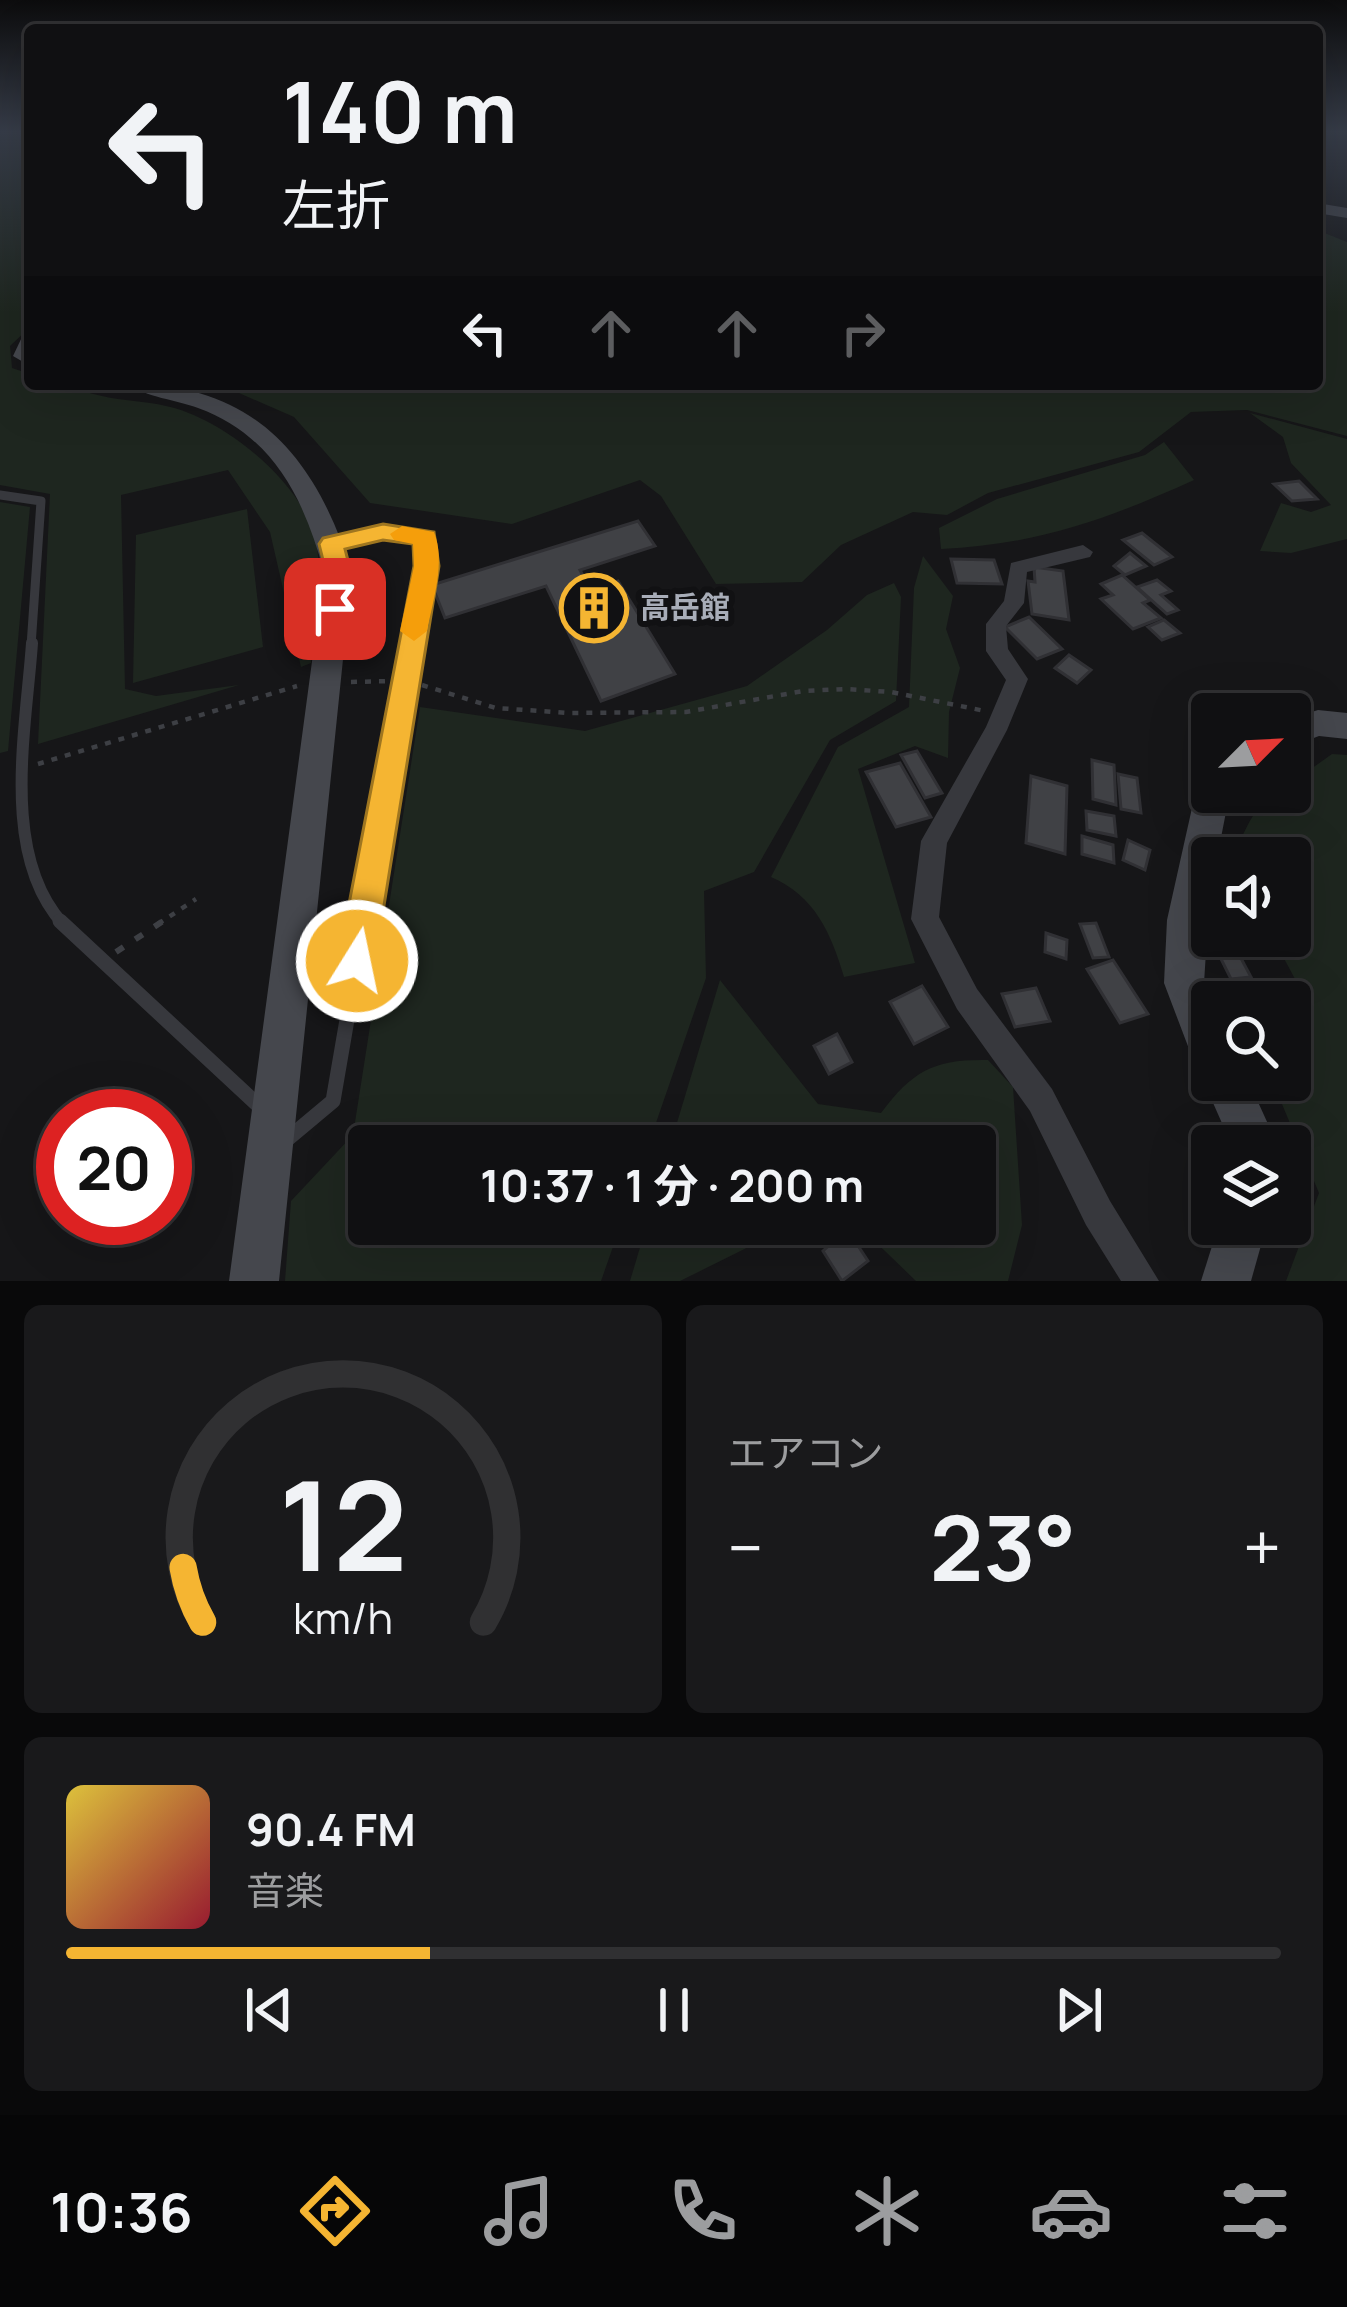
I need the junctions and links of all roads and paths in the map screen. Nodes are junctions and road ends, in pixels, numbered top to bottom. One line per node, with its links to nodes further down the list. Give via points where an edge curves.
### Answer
1 (159, 390): 3 (street, via 232,413 265,436 297,468)
2 (0, 495): 10 (lane, via 41,501)
3 (331, 544): 5 (lane, via 383,532 425,537 427,566); 6 (street, via 338,572)
4 (1083, 552): 7 (street, via 1018,568 1014,604 995,624 997,651 1017,679)
5 (404, 680): 6 (path); 7 (path, via 496,707 569,712 686,712 846,689); 15 (lane, via 333,1101)
6 (328, 682): 10 (path, via 226,704); 15 (street)
7 (1002, 715): 18 (street, via 934,841 925,919 968,999 1041,1100)
8 (1311, 726): 9 (street)
9 (1347, 726)
10 (23, 769): 13 (lane, via 35,885)
11 (1208, 813): 14 (street, via 1186,920)
12 (196, 899): 13 (path)
13 (103, 960): 15 (lane)
14 (1191, 1001)
15 (274, 1137): 17 (street)
16 (1237, 1245): 19 (street)
17 (254, 1281)
18 (1141, 1281)
19 (1226, 1281)

